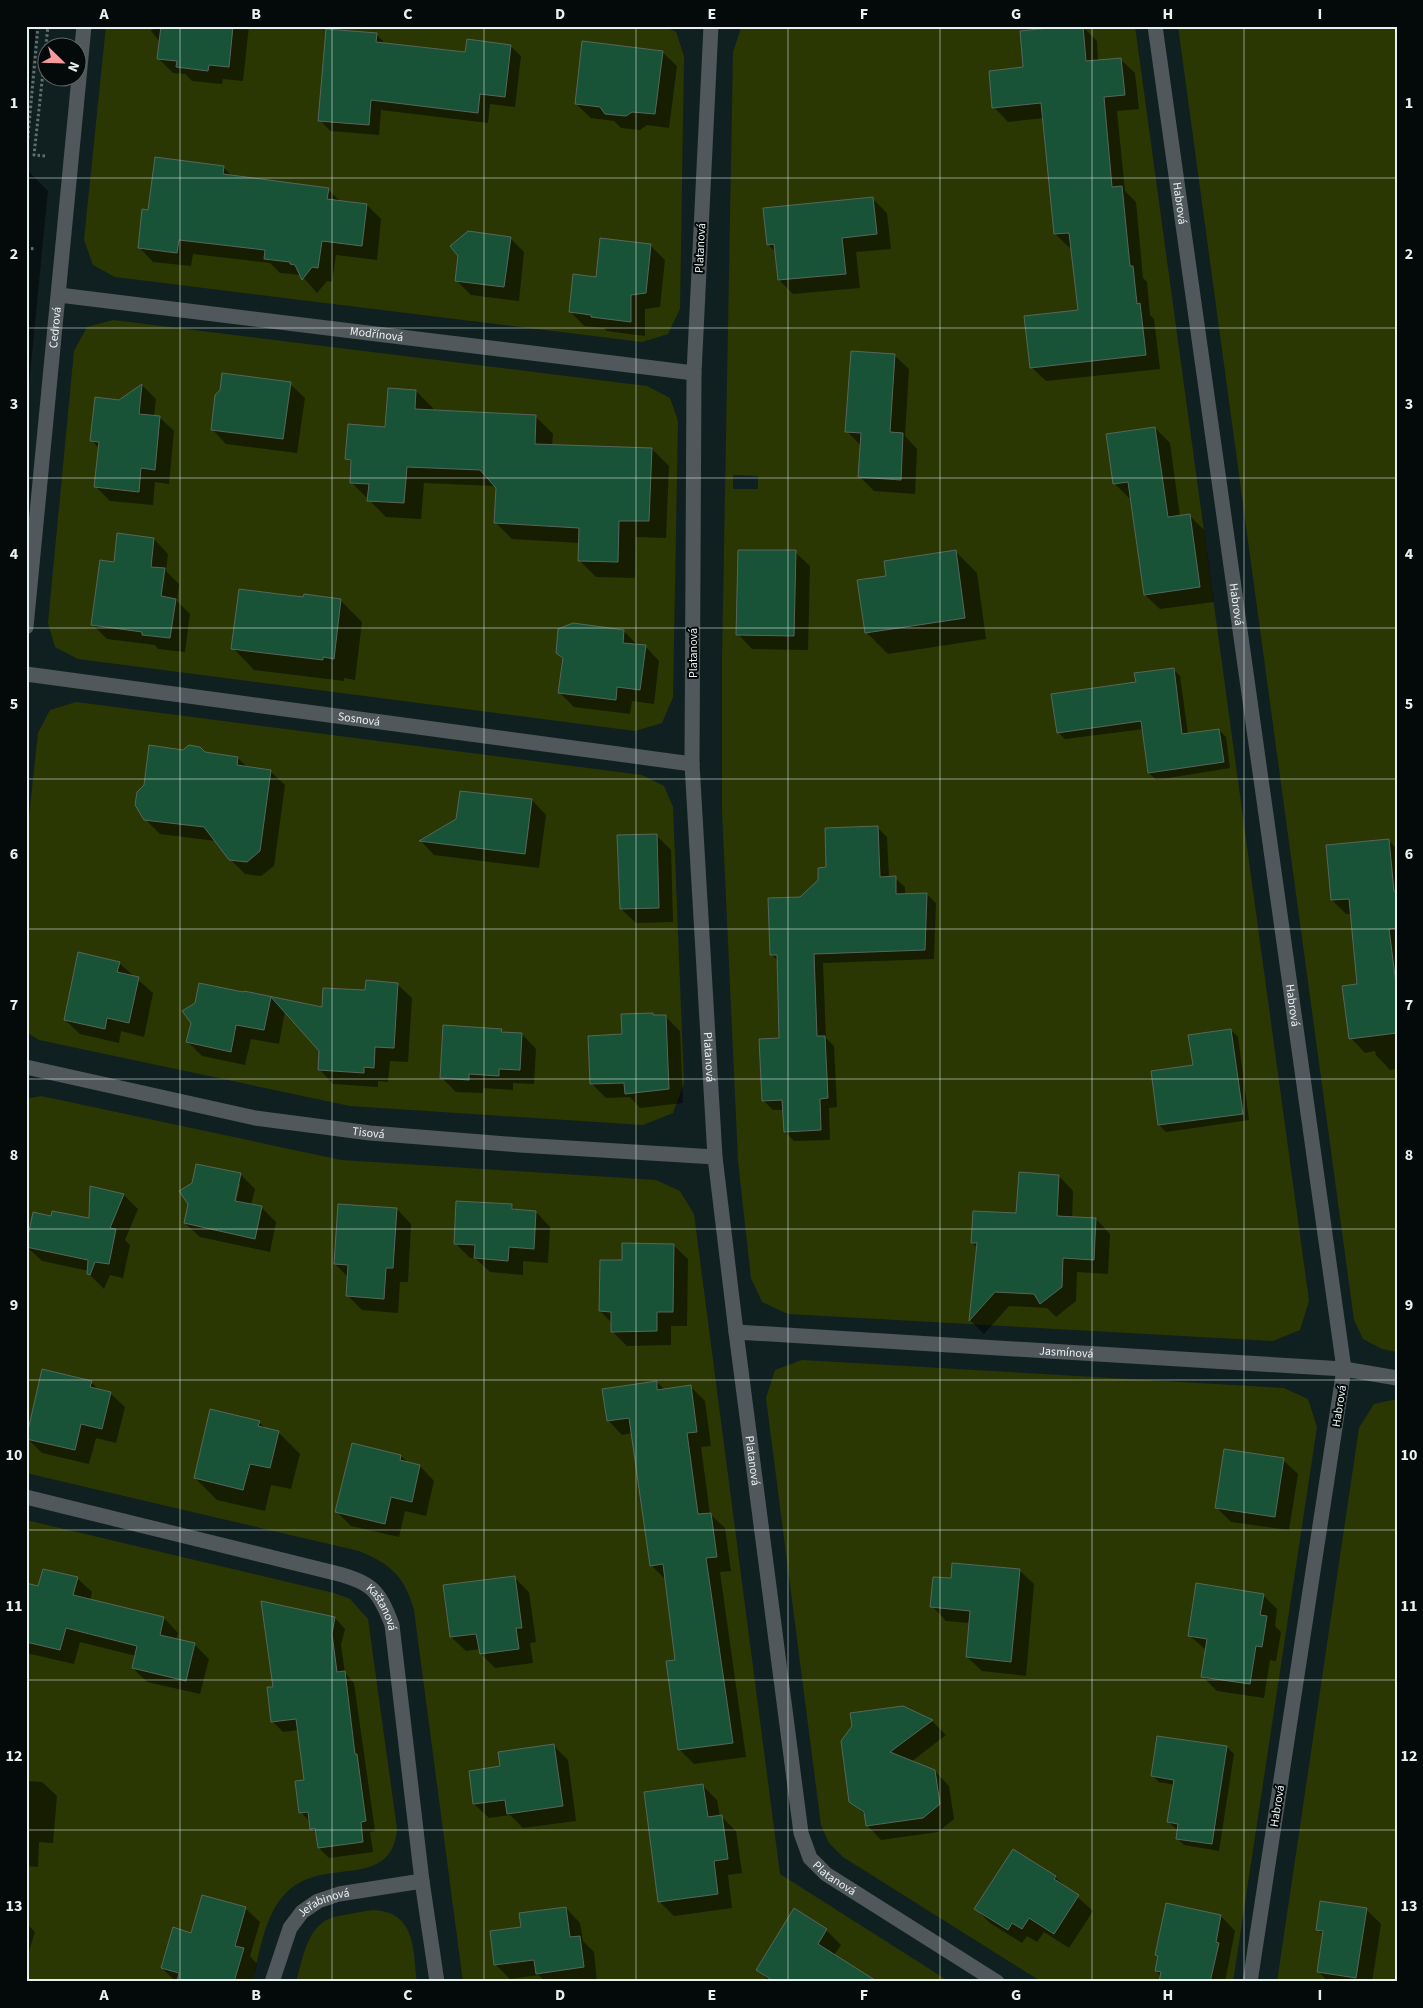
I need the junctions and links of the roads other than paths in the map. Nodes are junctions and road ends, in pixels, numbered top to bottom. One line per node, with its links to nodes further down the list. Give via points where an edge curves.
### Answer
1 (84, 26): 4 (street, Cedrová)
2 (711, 26): 5 (street, Platanová)
3 (1155, 26): 12 (street, Habrová)
4 (58, 295): 5 (street, Modřínová); 6 (street, Cedrová)
5 (694, 373): 8 (street, Platanová)
6 (26, 628)
7 (26, 674): 8 (street, Sosnová)
8 (692, 764): 10 (street, Platanová)
9 (26, 1068): 10 (street, Tisová, via 255,1118 370,1133 520,1146)
10 (715, 1157): 11 (street, Platanová)
11 (736, 1332): 12 (street, Jasmínová); 18 (street, Platanová, via 801,1833 810,1858 826,1874)
12 (1344, 1369): 13 (street, Jasmínová); 19 (street, Habrová)
13 (1397, 1378)
14 (26, 1498): 15 (street, Kaštanová, via 335,1572 358,1579 374,1590 385,1604 392,1625)
15 (422, 1881): 16 (street, Jeřabinová, via 339,1894 318,1901 302,1912 290,1928); 17 (street, Kaštanová)
16 (272, 1982)
17 (437, 1982)
18 (997, 1982)
19 (1250, 1982)

